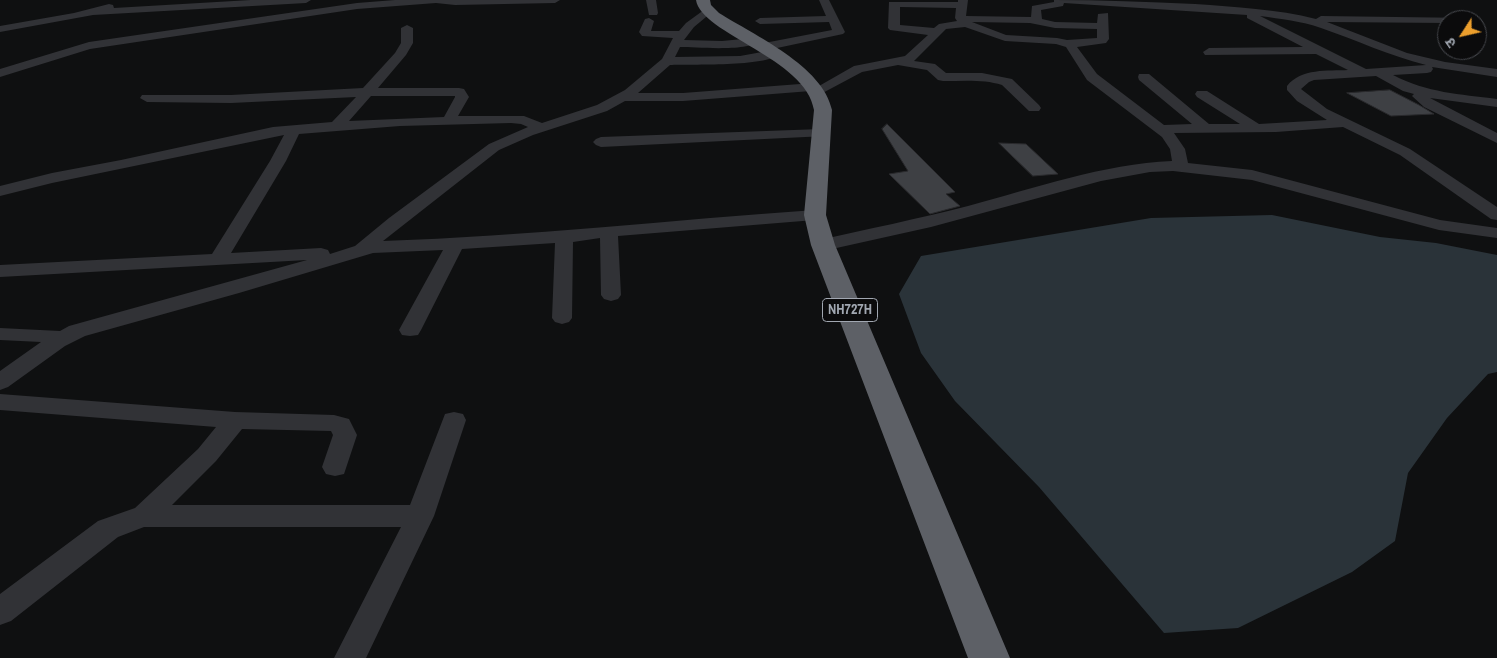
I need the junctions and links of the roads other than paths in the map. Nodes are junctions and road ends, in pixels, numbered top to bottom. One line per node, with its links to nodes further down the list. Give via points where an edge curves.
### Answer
1 (130, 0): 17 (street)
2 (306, 0): 12 (street)
3 (422, 0): 10 (street)
4 (436, 0): 5 (street); 10 (street)
5 (556, 0)
6 (651, 0): 29 (street, via 646,34)
7 (824, 0): 19 (street)
8 (1061, 0): 14 (street); 23 (street, via 1059,4 1036,8)
9 (1256, 0): 18 (street)
10 (428, 1): 24 (street, via 357,6)
11 (205, 2): 12 (street); 17 (street, via 125,12)
12 (249, 2): 24 (street, via 239,10)
13 (962, 2): 22 (street); 28 (street, via 893,4 894,28)
14 (1129, 3): 16 (street); 25 (street, via 1137,14 1102,15)
15 (706, 5): 29 (street); 30 (highway)
16 (1242, 11): 18 (street); 32 (street)
17 (95, 12): 27 (street)
18 (1275, 14): 20 (street)
19 (832, 19): 30 (street); 30 (street, via 839,31 837,34)
20 (1304, 19): 21 (street); 36 (street, via 1403,56)
21 (1437, 20)
22 (963, 21): 23 (street); 28 (street); 31 (street, via 1005,38)
23 (1037, 21): 25 (street)
24 (229, 26): 38 (street, via 84,48)
25 (1102, 26): 31 (street, via 1102,41)
26 (407, 28): 42 (street, via 405,48)
27 (0, 29)
28 (936, 32): 35 (street, via 909,59)
29 (679, 39): 30 (street, via 722,45); 34 (street)
30 (762, 41): 34 (street, via 740,60); 41 (highway)
31 (1067, 44): 58 (street, via 1092,77)
32 (1320, 50): 33 (street); 37 (street)
33 (1209, 52)
34 (668, 61): 46 (street)
35 (901, 62): 41 (street, via 858,69); 50 (street, via 931,67 943,77 982,77 1007,82)
36 (1460, 68): 37 (street); 39 (street)
37 (1369, 71): 43 (street); 53 (street, via 1313,76 1294,86 1302,98)
38 (0, 73)
39 (1497, 73)
40 (1144, 77): 59 (street)
41 (815, 90): 46 (street); 60 (highway, NH727H, via 823,110)
42 (368, 92): 47 (street, via 248,99); 52 (street, via 460,92 462,97); 54 (street)
43 (1418, 92): 48 (street); 61 (street, via 1420,98 1429,104)
44 (1202, 94): 57 (street)
45 (1497, 96): 48 (street)
46 (623, 97): 56 (street, via 602,108)
47 (147, 98)
48 (1475, 101): 49 (street); 51 (street)
49 (1497, 103)
50 (1034, 108)
51 (1497, 112)
52 (448, 121): 54 (street); 56 (street, via 518,119)
53 (1344, 123): 57 (street); 65 (street, via 1405,152)
54 (338, 126): 55 (street)
55 (294, 128): 64 (street); 74 (street, via 278,161)
56 (541, 128): 73 (street, via 486,153)
57 (1256, 128): 59 (street)
58 (1160, 129): 59 (street); 63 (street, via 1177,145)
59 (1206, 129)
60 (821, 133): 62 (street); 66 (highway, NH727H)
61 (1497, 139)
62 (601, 142)
63 (1180, 167): 69 (street, via 1252,175 1439,225); 72 (street, via 1150,167 1100,176 925,223)
64 (0, 191)
65 (1489, 203): 67 (street)
66 (815, 215): 68 (street); 72 (highway, NH727H)
67 (1497, 215)
68 (609, 231): 70 (street); 76 (street)
69 (1497, 233)
70 (564, 236): 71 (street); 77 (street)
71 (455, 244): 73 (street, via 379,246); 78 (street)
72 (823, 245): 90 (highway, NH727H)
73 (354, 251): 74 (street); 80 (street, via 232,289 88,327)
74 (218, 259): 75 (street)
75 (0, 271)
76 (611, 295)
77 (562, 318)
78 (410, 330)
79 (0, 334): 80 (street)
80 (61, 338): 81 (street)
81 (0, 382)
82 (0, 402): 83 (street)
83 (235, 420): 85 (street, via 340,425 345,435); 86 (street, via 207,454)
84 (454, 420): 87 (street)
85 (335, 467)
86 (144, 516): 87 (street); 88 (street, via 108,529)
87 (420, 516): 89 (street)
88 (0, 612)
89 (350, 658)
90 (989, 658)

